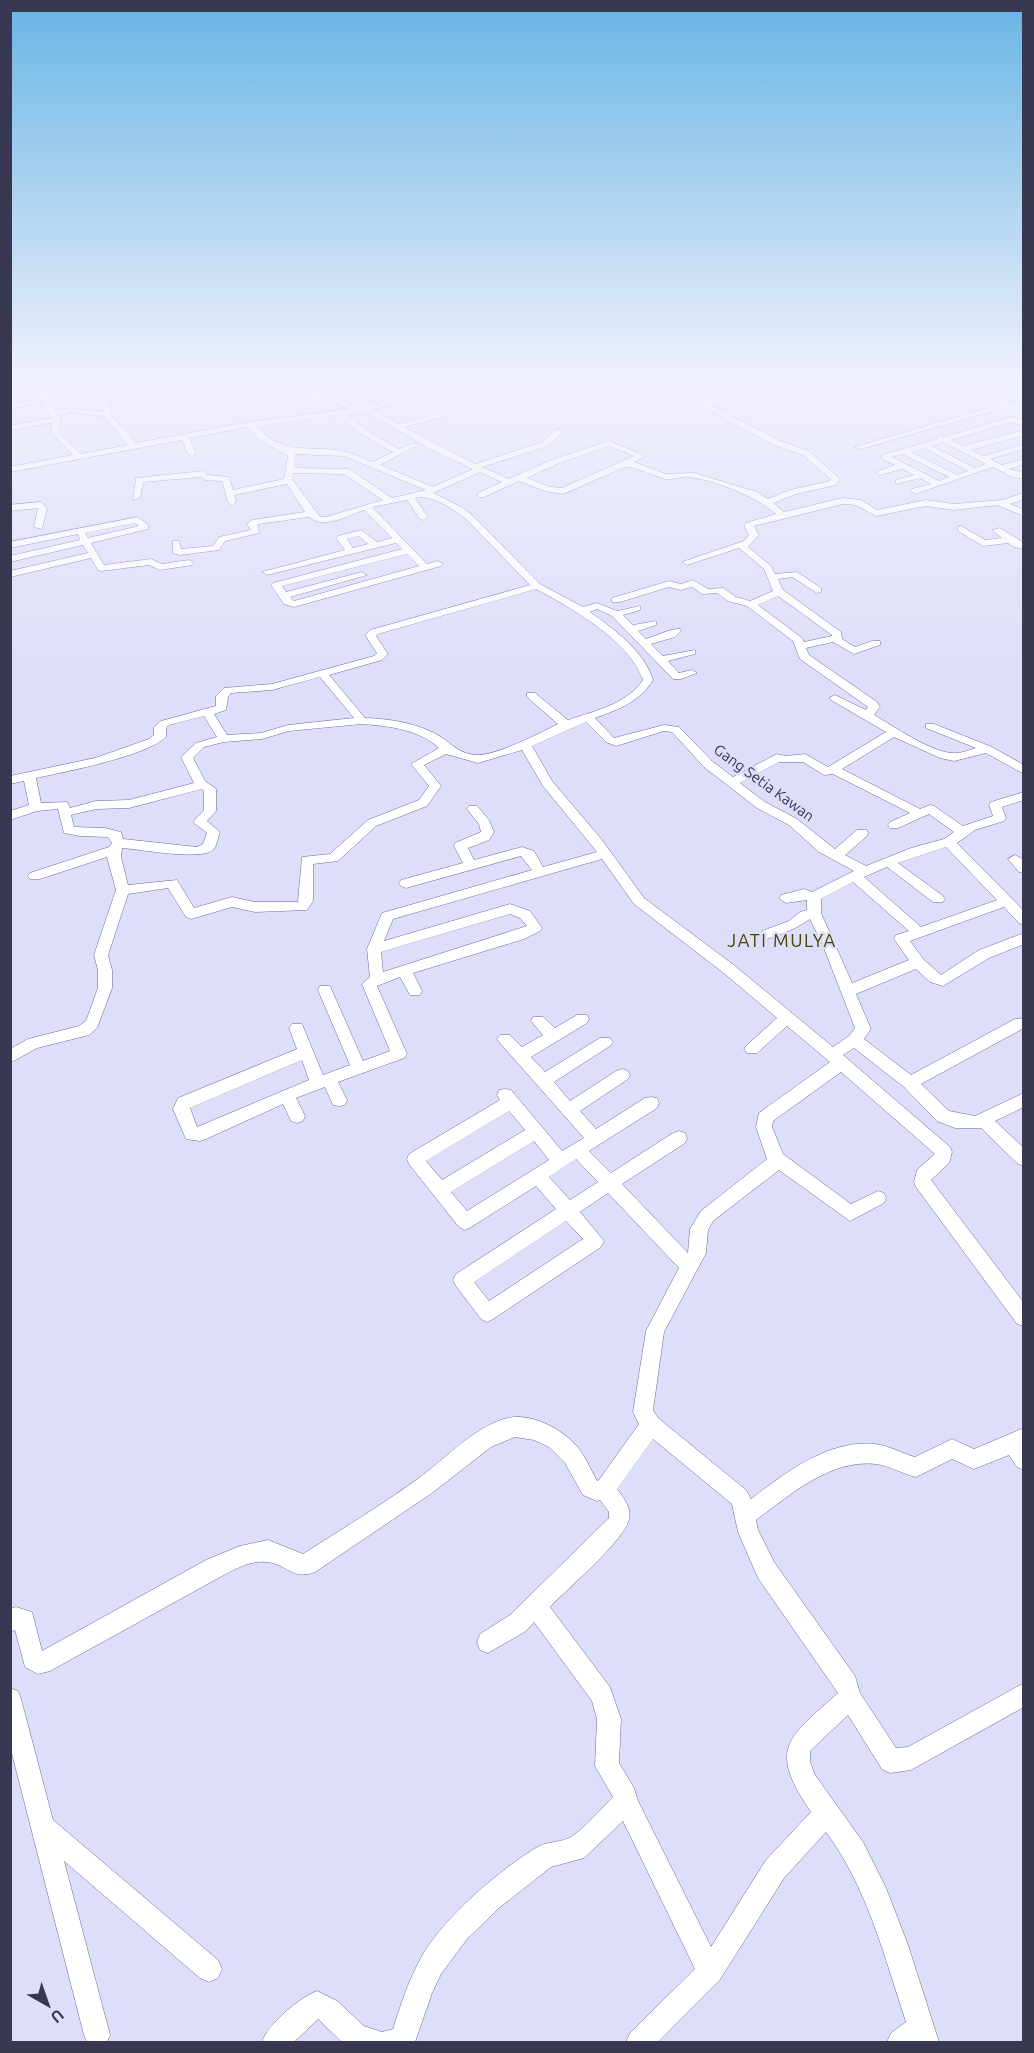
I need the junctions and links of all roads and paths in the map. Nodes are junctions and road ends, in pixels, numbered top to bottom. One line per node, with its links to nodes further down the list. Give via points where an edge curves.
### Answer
1 (290, 474): 19 (street)
2 (350, 474): 16 (street)
3 (359, 474): 16 (street)
4 (389, 474): 25 (street)
5 (466, 474): 25 (street)
6 (491, 474): 20 (street)
7 (527, 474): 17 (street)
8 (602, 474): 17 (street, via 563,491)
9 (661, 474): 10 (street, via 670,477)
10 (680, 474)
11 (686, 474): 32 (street, via 754,494)
12 (831, 474): 22 (street, via 835,482)
13 (948, 474): 18 (street)
14 (968, 474): 18 (street)
15 (921, 475): 21 (street); 23 (street)
16 (354, 476): 30 (street)
17 (520, 478): 20 (street)
18 (957, 478): 23 (street)
19 (289, 481): 28 (street, via 230,497 226,479 203,474 139,480); 39 (street)
20 (509, 482): 26 (street)
21 (899, 482)
22 (828, 484): 31 (street); 32 (street)
23 (939, 484): 24 (street)
24 (915, 491)
25 (430, 492): 29 (street); 68 (street, via 471,518)
26 (481, 495)
27 (1023, 496): 33 (street)
28 (136, 498)
29 (410, 498): 30 (street); 41 (street)
30 (391, 501): 34 (street)
31 (852, 501): 35 (street, via 876,513 888,511 901,516); 40 (street)
32 (767, 502): 40 (street)
33 (1003, 503): 35 (street); 38 (street)
34 (366, 506): 39 (street, via 327,520); 46 (street)
35 (972, 506): 37 (street)
36 (10, 508): 42 (street, via 41,505)
37 (982, 512)
38 (1023, 513)
39 (311, 514): 49 (street, via 255,522 252,524 256,531 222,539 216,548 180,552 176,551)
40 (782, 515): 50 (street, via 749,525 755,534)
41 (423, 517)
42 (39, 527)
43 (79, 530): 48 (street); 48 (street, via 136,520 145,527); 51 (street)
44 (961, 530): 47 (street, via 984,543)
45 (997, 530): 47 (street)
46 (399, 539): 52 (street); 55 (street)
47 (1010, 540): 53 (street)
48 (85, 542): 56 (street); 57 (street)
49 (176, 543)
50 (746, 543): 60 (street); 66 (street, via 744,548)
51 (10, 545)
52 (375, 545): 54 (street); 54 (street, via 361,533 341,538)
53 (1023, 546)
54 (351, 550): 59 (street)
55 (410, 550): 61 (street); 64 (street)
56 (93, 555): 58 (street, via 100,568 151,562 160,567); 65 (street)
57 (10, 559)
58 (189, 562)
59 (306, 562): 63 (street); 64 (street)
60 (687, 562)
61 (422, 564): 62 (street); 67 (street); 71 (street)
62 (438, 564)
63 (267, 572)
64 (315, 573): 67 (street); 72 (street, via 277,583)
65 (10, 574)
66 (773, 577): 69 (street, via 794,574); 70 (street)
67 (325, 585): 71 (street); 72 (street)
68 (537, 586): 76 (street); 87 (street, via 372,632 371,637 383,652 381,657)
69 (817, 590)
70 (779, 592): 74 (street); 81 (street, via 837,634)
71 (331, 594): 72 (street, via 294,604)
72 (283, 596)
73 (616, 600): 74 (street, via 668,584 681,587 694,583 705,592 719,590)
74 (751, 604): 84 (street)
75 (636, 608): 77 (street)
76 (582, 611): 77 (street, via 597,606); 94 (street, via 644,667 648,680 633,699)
77 (616, 614): 79 (street)
78 (652, 623): 79 (street)
79 (632, 629): 82 (street)
80 (676, 631): 82 (street)
81 (835, 639): 83 (street, via 853,651); 84 (street)
82 (643, 643): 86 (street)
83 (876, 643)
84 (801, 646): 93 (street, via 804,657 873,704)
85 (691, 652): 86 (street)
86 (660, 660): 88 (street, via 677,677)
87 (322, 673): 92 (street, via 267,688 227,690 222,696 223,707); 95 (street)
88 (692, 673)
89 (531, 695): 96 (street)
90 (835, 698): 93 (street)
91 (637, 708): 94 (street)
92 (207, 712): 100 (street); 107 (street, via 168,721 160,727 158,739 98,761)
93 (868, 716): 99 (street)
94 (589, 719): 96 (street); 101 (street)
95 (362, 721): 100 (street); 103 (street, via 394,723)
96 (566, 725): 102 (street)
97 (930, 726): 104 (street)
98 (656, 727): 101 (street)
99 (893, 732): 104 (street, via 952,756); 105 (street)
100 (224, 739): 110 (street, via 200,745 187,756)
101 (610, 740): 109 (street, Gang Setia Kawan, via 618,742 664,728 675,729 708,764)
102 (525, 745): 103 (street, via 478,759 452,753); 124 (street, via 547,783)
103 (448, 748): 132 (street, via 417,764 435,786 423,803 372,823 333,858 307,860 306,901 302,907 255,907 231,902 191,914 172,883)
104 (988, 749): 106 (street)
105 (833, 769): 109 (street, via 825,772 802,757 777,758); 116 (street)
106 (1023, 770)
107 (29, 776): 108 (street); 113 (street)
108 (10, 780)
109 (733, 782): 125 (street, Gang Setia Kawan)
110 (203, 785): 112 (street); 123 (street, via 210,789 210,811 199,823 215,835 205,849 198,852)
111 (1023, 796): 121 (street, via 995,805 1000,818)
112 (115, 806): 115 (street, via 96,805); 119 (street)
113 (36, 807): 115 (street, via 62,805); 117 (street)
114 (473, 809): 127 (street, via 488,832 460,846)
115 (65, 813): 119 (street, via 69,831)
116 (919, 813): 118 (street); 121 (street, via 932,810)
117 (10, 816)
118 (894, 825)
119 (108, 832): 123 (street, via 116,835)
120 (862, 833): 125 (street)
121 (964, 833): 122 (street)
122 (949, 842): 126 (street); 136 (street)
123 (116, 846): 130 (street); 132 (street)
124 (604, 854): 128 (street); 147 (street, via 625,884 655,915)
125 (836, 855): 129 (street, Gang Setia Kawan)
126 (888, 862): 129 (street); 135 (street)
127 (471, 866): 128 (street, via 524,851); 131 (street)
128 (540, 873): 142 (street, via 387,916)
129 (860, 874): 133 (street); 139 (street, Gang Setia Kawan)
130 (35, 876)
131 (406, 883)
132 (123, 890): 159 (street, via 101,955 105,988 90,1027 33,1043)
133 (814, 897): 134 (street, via 804,894); 137 (street)
134 (786, 898)
135 (938, 899)
136 (1005, 902): 138 (street); 139 (street)
137 (814, 913): 140 (street); 146 (street)
138 (1023, 920)
139 (920, 933): 143 (street, via 901,940)
140 (767, 934)
141 (1023, 938): 143 (street, via 984,954 943,981 935,979)
142 (374, 949): 144 (street); 144 (street, via 510,909 520,911 535,928 474,949 410,981)
143 (918, 963): 146 (street)
144 (377, 979): 161 (street, via 370,982 370,987 399,1054)
145 (325, 990): 161 (street)
146 (848, 991): 154 (street, via 863,1029)
147 (788, 1017): 156 (street); 160 (street)
148 (582, 1019): 152 (street)
149 (538, 1022): 152 (street)
150 (1020, 1023): 165 (street)
151 (297, 1028): 157 (street)
152 (553, 1036): 158 (street)
153 (505, 1039): 158 (street)
154 (854, 1040): 160 (street); 165 (street)
155 (605, 1042): 164 (street)
156 (752, 1049)
157 (306, 1052): 163 (street); 166 (street, via 188,1101 181,1109 196,1135)
158 (520, 1056): 164 (street)
159 (10, 1057)
160 (836, 1059): 177 (street, via 765,1118 764,1127); 186 (street, via 944,1152 943,1158 922,1175 922,1182)
161 (359, 1068): 163 (street)
162 (622, 1075): 170 (street)
163 (323, 1081): 166 (street); 168 (street)
164 (542, 1082): 170 (street)
165 (910, 1083): 172 (street, via 943,1116 966,1124)
166 (287, 1095): 171 (street)
167 (1023, 1099): 172 (street)
168 (339, 1100)
169 (651, 1103): 175 (street)
170 (568, 1110): 175 (street)
171 (297, 1116)
172 (984, 1121): 178 (street)
173 (535, 1132): 179 (street); 182 (street); 182 (street, via 508,1098 415,1159)
174 (679, 1138): 181 (street)
175 (596, 1139): 176 (street)
176 (578, 1150): 179 (street); 181 (street)
177 (776, 1158): 183 (street, via 850,1213); 185 (street, via 770,1169 704,1219)
178 (1023, 1159)
179 (560, 1161): 180 (street)
180 (538, 1176): 182 (street, via 465,1222); 184 (street)
181 (609, 1184): 184 (street); 185 (street)
182 (439, 1191)
183 (879, 1198)
184 (567, 1211): 184 (street, via 462,1280 487,1313 595,1241)
185 (690, 1267): 187 (street, via 656,1331 644,1408)
186 (1023, 1318)
187 (651, 1425): 189 (street); 190 (street, via 732,1490 742,1503)
188 (1020, 1447): 190 (street, via 974,1459 950,1450 920,1466 874,1454 850,1456 802,1475)
189 (604, 1489): 191 (street, via 620,1510 619,1521); 192 (street, via 590,1488 572,1456 556,1440 536,1430 504,1430 307,1564 300,1565 267,1551 240,1557 38,1664 33,1659 24,1620)
190 (745, 1516): 195 (street, via 748,1532 766,1570 847,1684)
191 (536, 1606): 193 (street); 197 (street, via 602,1695 609,1719 607,1766 627,1796)
192 (10, 1621)
193 (488, 1641)
194 (1023, 1694): 195 (street, via 911,1758 890,1761)
195 (850, 1697): 198 (street, via 803,1740 798,1750 800,1769)
196 (10, 1699): 199 (street)
197 (626, 1802): 201 (street); 206 (street, via 575,1849 542,1858 491,1898 455,1933 422,1984 402,2042)
198 (827, 1814): 201 (street, via 775,1869); 203 (street, via 854,1851 876,1895)
199 (43, 1827): 200 (street); 202 (street)
200 (209, 1969)
201 (710, 1972): 207 (street)
202 (96, 2035)
203 (916, 2038)
204 (275, 2043): 205 (street, via 317,2004 357,2038)
205 (373, 2043)
206 (391, 2043)
207 (639, 2043)

